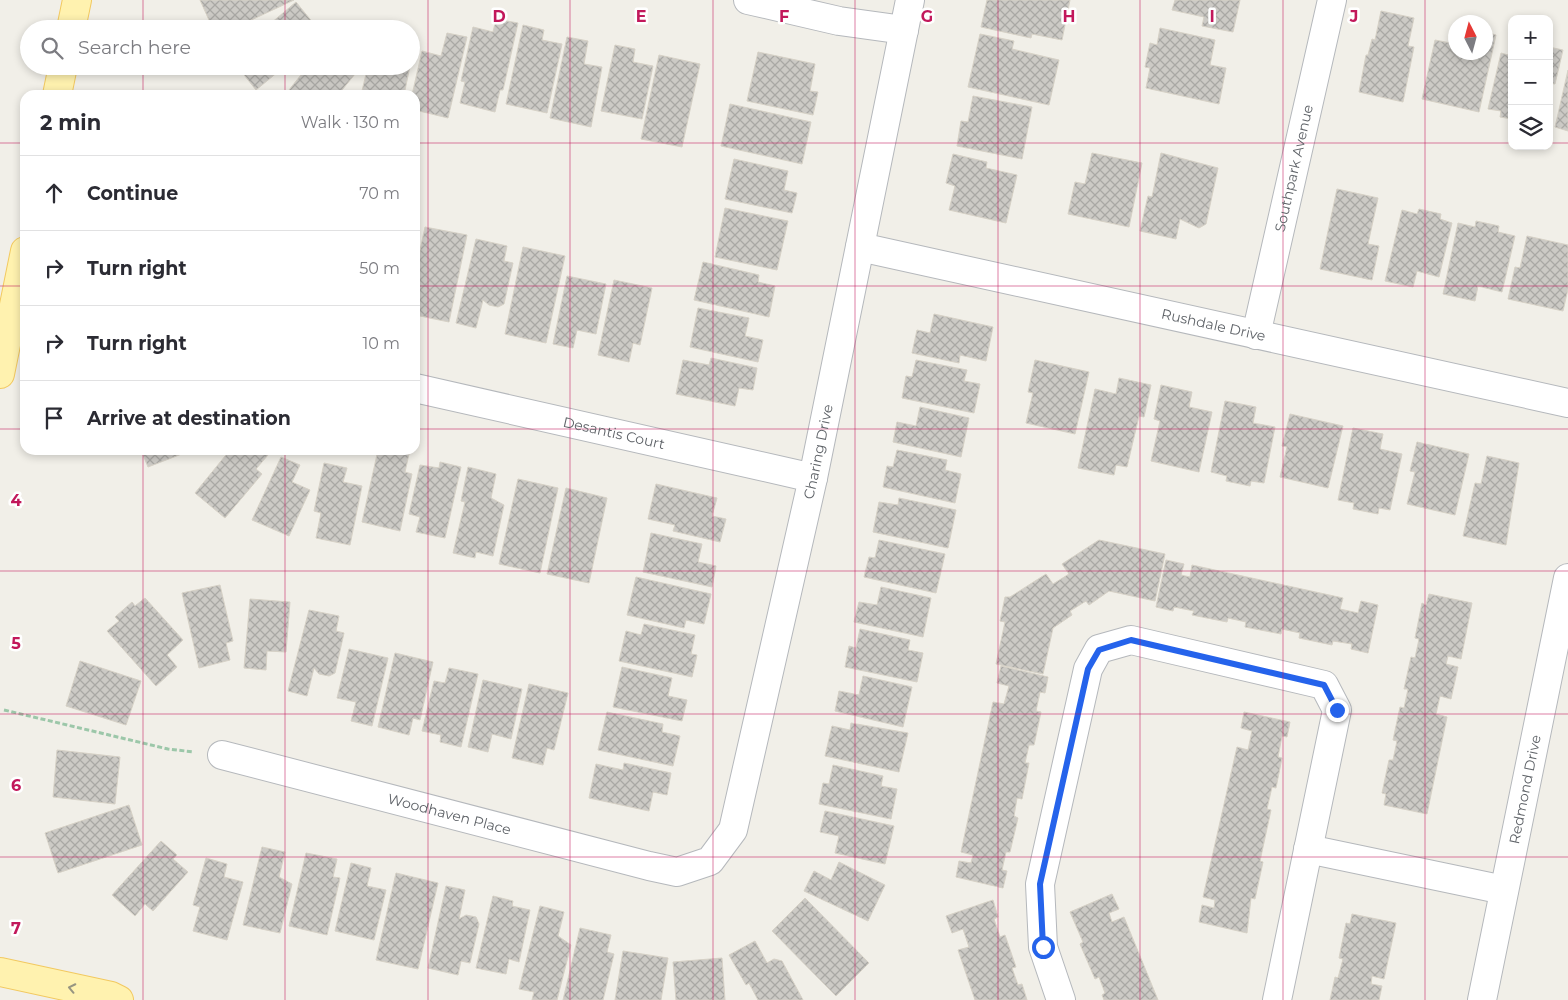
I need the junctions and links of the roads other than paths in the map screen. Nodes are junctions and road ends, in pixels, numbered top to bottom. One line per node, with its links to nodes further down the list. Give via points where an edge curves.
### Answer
1 (77, 0): 5 (main road)
2 (748, 0): 6 (street)
3 (910, 0): 6 (street, Charing Drive)
4 (1332, 0): 12 (street, Southpark Avenue)
5 (73, 20)
6 (904, 30): 9 (street, Charing Drive)
7 (61, 75): 8 (main road)
8 (59, 90)
9 (860, 247): 12 (street, Rushdale Drive); 16 (street, Charing Drive)
10 (20, 263): 11 (main road)
11 (8, 291): 13 (main road)
12 (1256, 335): 15 (street, Rushdale Drive)
13 (0, 374)
14 (420, 389): 16 (street, Desantis Court)
15 (1568, 402)
16 (813, 478): 20 (street, Charing Drive, via 733,830 710,861)
17 (1568, 578): 21 (street, Redmond Drive)
18 (222, 755): 20 (street, Woodhaven Place)
19 (1308, 849): 21 (street); 24 (street, via 1337,710 1324,685 1131,640 1099,650 1088,669 1040,884 1043,947); 25 (street)
20 (677, 872)
21 (1504, 890): 26 (street, Redmond Drive)
22 (0, 972): 23 (main road, one-way to 22)
23 (119, 1000)
24 (1061, 1000)
25 (1277, 1000)
26 (1482, 1000)

